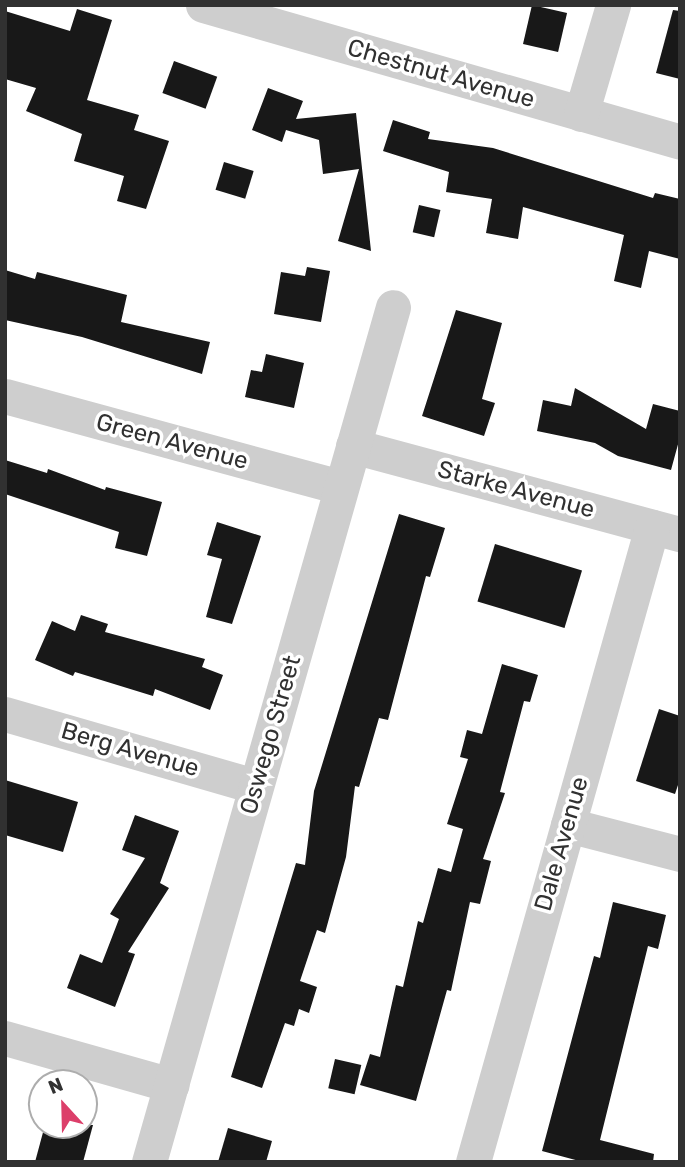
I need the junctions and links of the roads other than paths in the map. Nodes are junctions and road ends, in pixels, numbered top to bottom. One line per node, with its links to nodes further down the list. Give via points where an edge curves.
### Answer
1 (203, 5): 3 (street, Chestnut Avenue)
2 (613, 5): 3 (street)
3 (581, 114): 4 (street, Chestnut Avenue)
4 (680, 142)
5 (393, 307): 7 (street, Oswego Street)
6 (5, 396): 8 (street, Green Avenue)
7 (353, 446): 8 (street, Oswego Street); 9 (street, Starke Avenue)
8 (340, 488): 11 (street, Oswego Street)
9 (666, 531): 12 (street, Dale Avenue)
10 (5, 715): 11 (street, Berg Avenue)
11 (255, 786): 15 (street, Oswego Street)
12 (568, 825): 13 (street); 17 (street, Dale Avenue)
13 (680, 854)
14 (5, 1038): 15 (street)
15 (171, 1085): 16 (street, Oswego Street)
16 (149, 1162)
17 (473, 1162)

